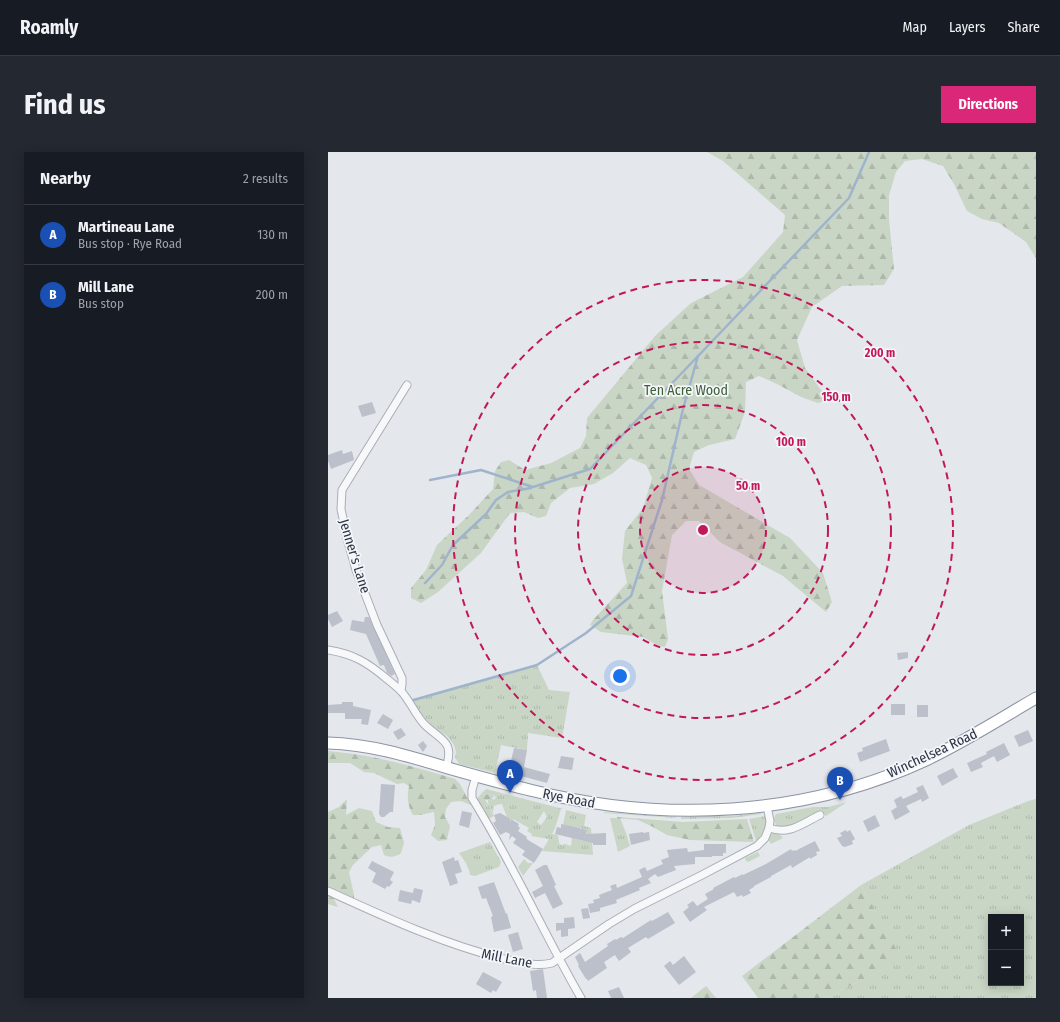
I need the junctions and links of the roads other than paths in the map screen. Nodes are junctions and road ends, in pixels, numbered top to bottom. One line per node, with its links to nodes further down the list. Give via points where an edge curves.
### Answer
1 (407, 385): 3 (street, Jenner's Lane, via 342,490 341,509 356,570 377,625 402,678)
2 (328, 650): 3 (street, via 363,661)
3 (401, 691): 6 (street, via 424,723 447,744 450,755)
4 (1036, 698): 8 (highway, Winchelsea Road, via 924,760 860,785)
5 (328, 743): 6 (highway, Rye Road, via 392,752)
6 (446, 768): 7 (highway, Rye Road)
7 (476, 776): 9 (highway, Rye Road, via 566,798 632,808 693,811); 13 (street, via 472,798 504,853)
8 (823, 795): 9 (highway, Rye Road)
9 (767, 806): 11 (street)
10 (820, 815): 11 (street, via 788,831)
11 (769, 828): 13 (street, Mill Lane, via 760,843 634,909)
12 (328, 891): 13 (street, Mill Lane, via 394,922 476,952 529,964 552,963)
13 (558, 959): 14 (street)
14 (581, 998)

